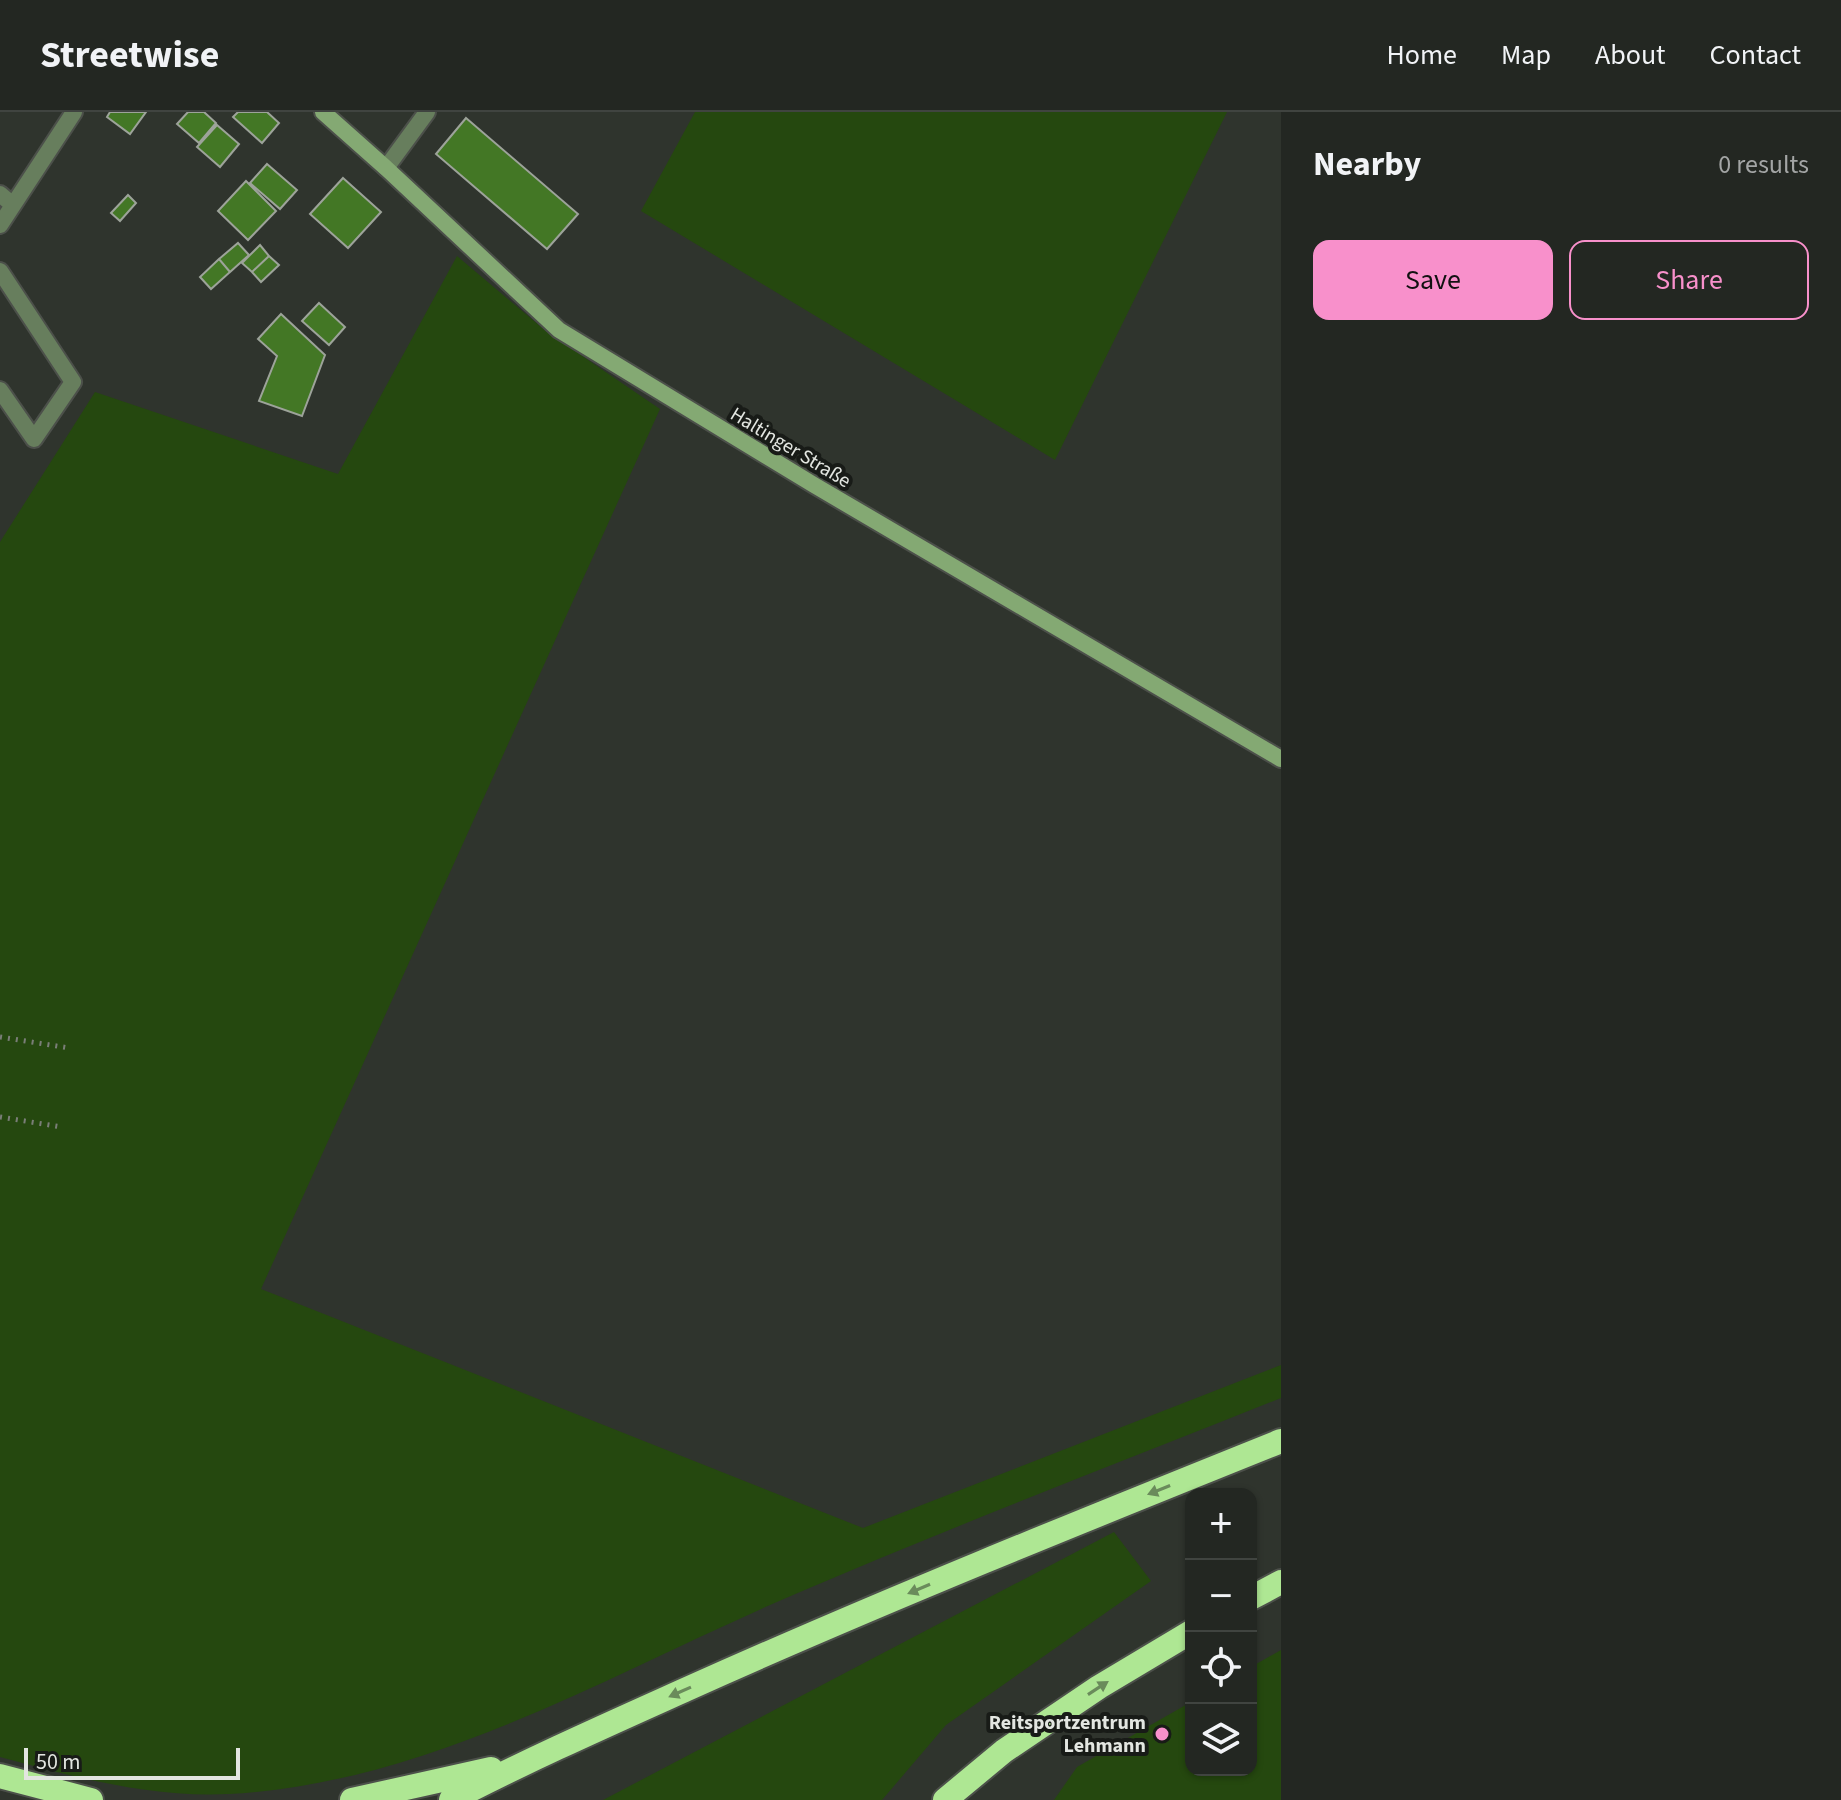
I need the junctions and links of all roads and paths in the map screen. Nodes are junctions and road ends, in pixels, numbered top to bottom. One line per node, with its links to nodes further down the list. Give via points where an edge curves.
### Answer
1 (74, 112): 5 (street)
2 (323, 112): 4 (street, Haltinger Straße)
3 (427, 112): 4 (street)
4 (386, 168): 9 (street, Haltinger Straße, via 559,330)
5 (7, 199): 6 (street)
6 (0, 225)
7 (0, 271): 8 (street, via 73,382 34,439)
8 (0, 390)
9 (1281, 759)
10 (0, 1037): 11 (path)
11 (69, 1048)
12 (0, 1117): 13 (path)
13 (62, 1127)
14 (1281, 1441): 18 (highway, one-way to 18, via 784,1645)
15 (1281, 1582): 16 (highway)
16 (1257, 1595)
17 (1185, 1636): 23 (highway, one-way to 17, via 1004,1751)
18 (524, 1762): 21 (highway); 22 (highway)
19 (0, 1776): 20 (highway)
20 (91, 1800)
21 (352, 1800)
22 (451, 1800)
23 (945, 1800)

